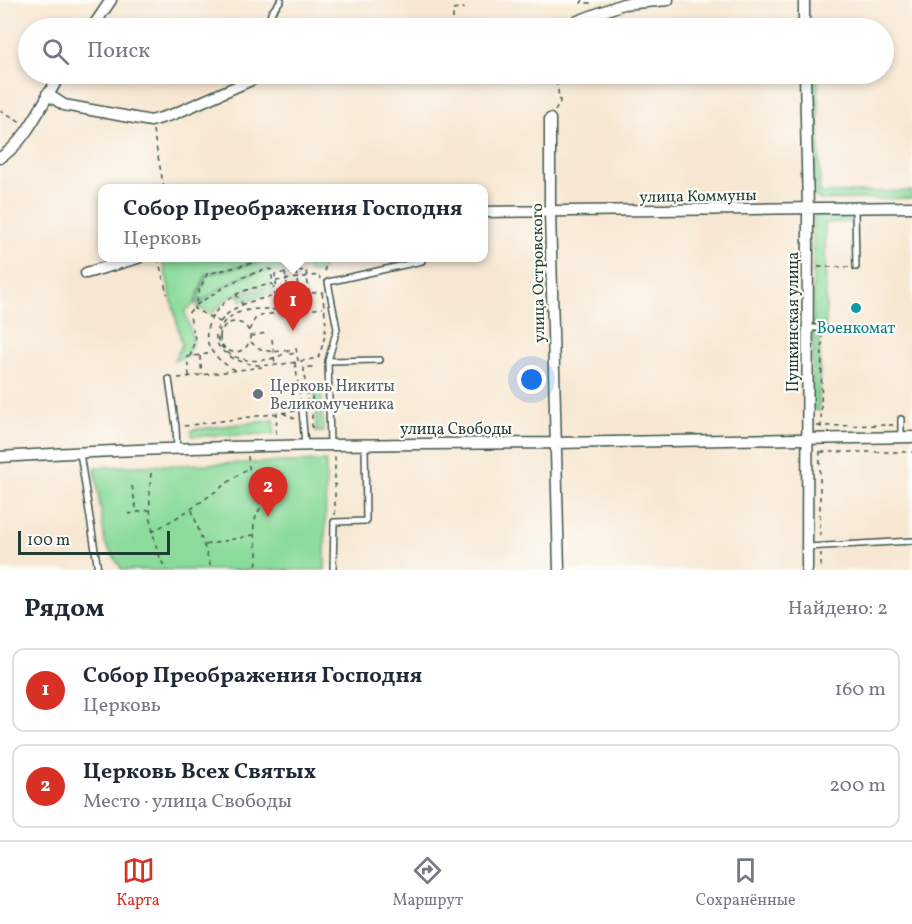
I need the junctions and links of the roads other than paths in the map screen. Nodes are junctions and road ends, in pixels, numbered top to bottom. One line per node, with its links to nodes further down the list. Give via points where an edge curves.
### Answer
1 (111, 0): 5 (street)
2 (281, 0): 6 (lane)
3 (668, 0): 7 (street, via 623,4)
4 (804, 0): 8 (street)
5 (99, 18)
6 (270, 18)
7 (586, 18)
8 (804, 18)
9 (54, 84): 12 (street)
10 (242, 84): 12 (street, via 151,121 64,105)
11 (805, 84): 17 (street, Пушкинская улица)
12 (47, 94): 14 (street, via 30,127 10,152)
13 (549, 119): 19 (street, улица Островского)
14 (0, 158)
15 (912, 207): 16 (street, улица Коммуны)
16 (855, 208): 17 (street, улица Коммуны); 22 (lane)
17 (808, 209): 19 (street, улица Коммуны); 24 (street, Пушкинская улица)
18 (488, 212): 19 (street, улица Коммуны)
19 (550, 212): 34 (street, улица Островского)
20 (124, 262): 23 (street)
21 (418, 262): 27 (lane, via 324,283 337,329)
22 (856, 267)
23 (86, 273)
24 (807, 328): 25 (lane); 32 (street, Пушкинская улица)
25 (826, 328)
26 (380, 360): 27 (lane)
27 (328, 361): 36 (lane)
28 (169, 380): 37 (lane)
29 (302, 410): 35 (lane)
30 (901, 422): 31 (lane)
31 (907, 437): 32 (street, улица Свободы)
32 (807, 439): 34 (street, улица Свободы); 41 (street, Пушкинская улица)
33 (365, 443): 34 (street, улица Свободы); 36 (street, улица Свободы); 43 (lane, via 366,521 334,522)
34 (556, 443): 44 (street, улица Островского)
35 (305, 444): 36 (street, улица Свободы); 37 (street, улица Свободы)
36 (333, 444)
37 (177, 449): 38 (street, улица Свободы)
38 (80, 452): 39 (street, улица Свободы); 42 (lane)
39 (0, 457)
40 (912, 541): 41 (lane)
41 (807, 547): 45 (street, Пушкинская улица)
42 (98, 570)
43 (333, 570)
44 (559, 570)
45 (807, 570)

